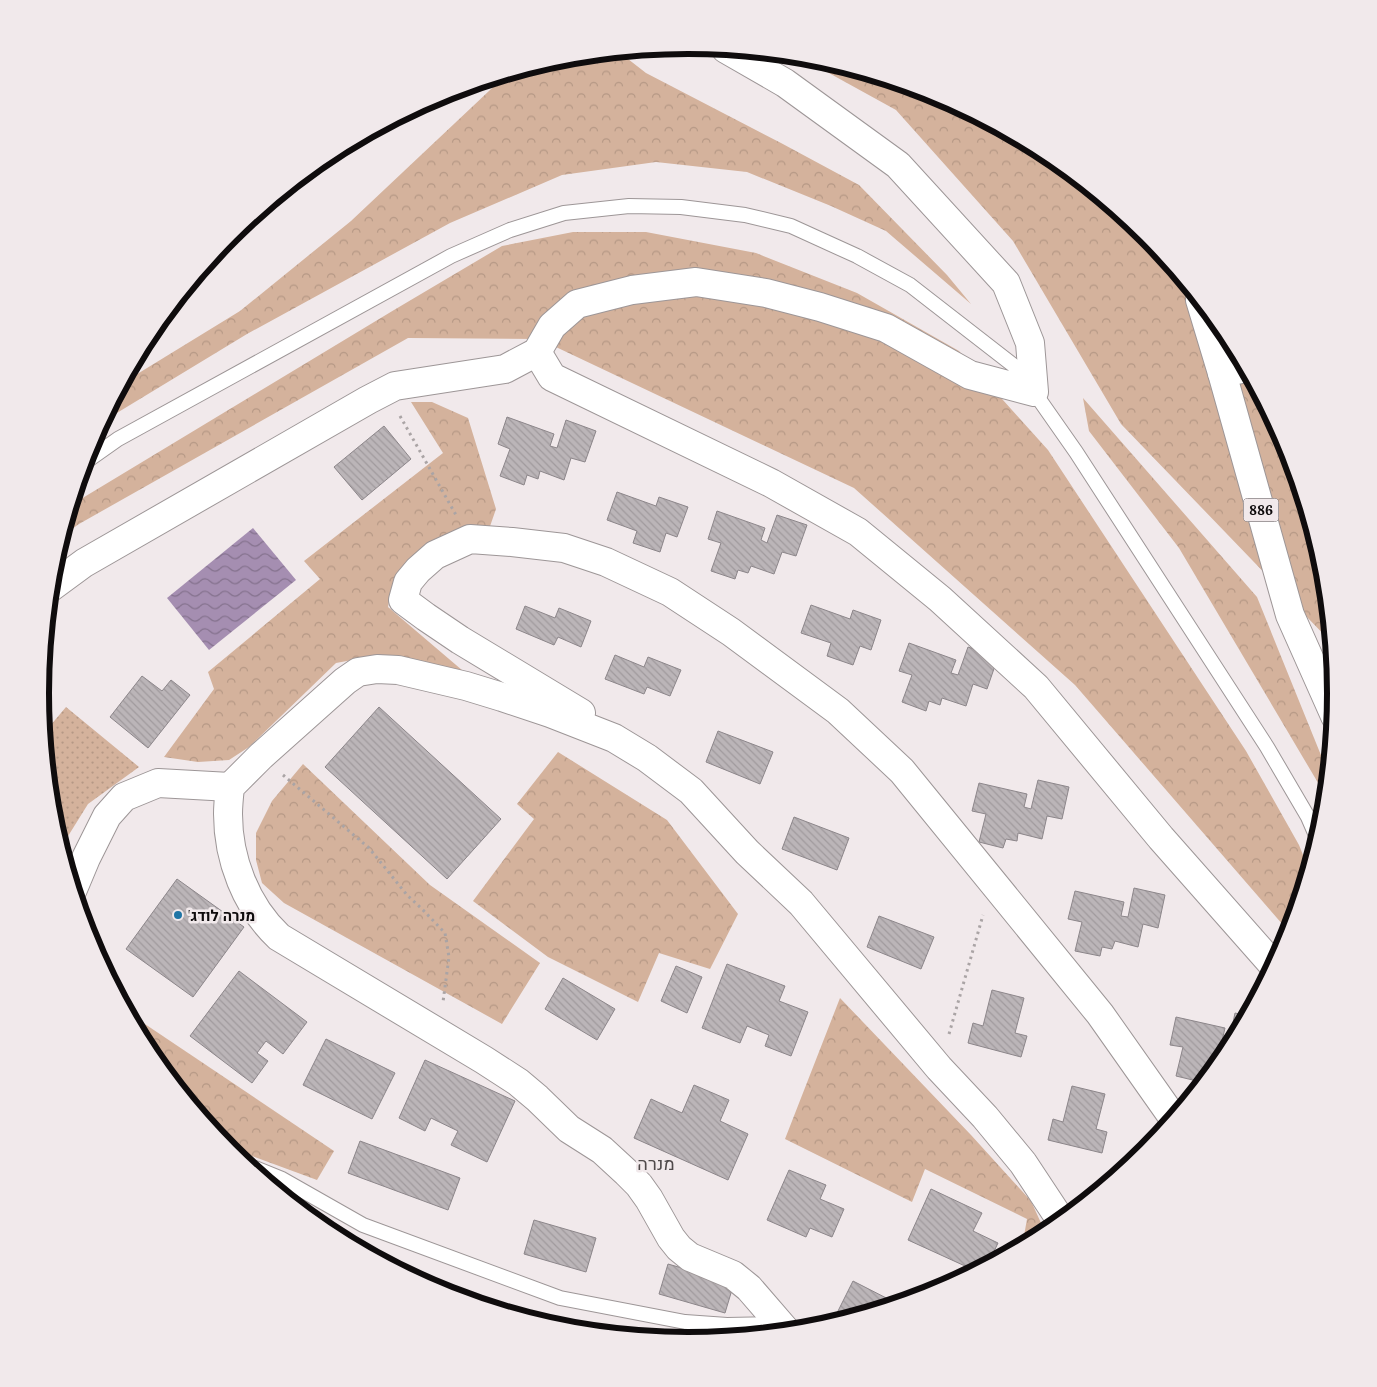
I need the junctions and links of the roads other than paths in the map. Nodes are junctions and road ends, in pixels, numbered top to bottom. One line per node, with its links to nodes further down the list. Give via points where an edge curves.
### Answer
1 (738, 56): 5 (street, via 786,83 898,166 1006,283 1030,343)
2 (1215, 331): 4 (street, 886)
3 (536, 352): 5 (street, via 552,326 577,304 632,290 696,282 766,293 886,328 970,375); 7 (street, via 505,369 395,386 84,563); 13 (street, via 552,377 771,483 858,532 940,599 1036,687 1161,838)
4 (1234, 370): 8 (street, 886, via 1290,615)
5 (1034, 392): 6 (lane, via 1012,365 918,291 857,256 790,226 745,215 681,207 629,206 564,213 510,230 451,256 118,439); 11 (lane, via 1267,747)
6 (95, 455)
7 (59, 581)
8 (1328, 700)
9 (614, 738): 10 (street, via 466,686 398,670 377,669 358,672 345,681); 14 (street, via 575,708 426,617 404,600 408,582 435,555 470,539 564,548 606,562 670,592 731,632 838,711 902,771 1100,1014); 16 (street, via 691,791 747,852 801,903 1024,1164)
10 (230, 787): 12 (street, via 158,783 124,797 107,816); 17 (street, via 228,814 238,874 266,925 279,937 518,1082 569,1129 602,1150 639,1185 679,1248 690,1257 733,1275 749,1288)
11 (1313, 829)
12 (77, 880)
13 (1269, 961)
14 (1170, 1114)
15 (265, 1172): 18 (lane, via 363,1225 560,1298 685,1322)
16 (1058, 1215)
17 (782, 1326)
18 (775, 1328)

